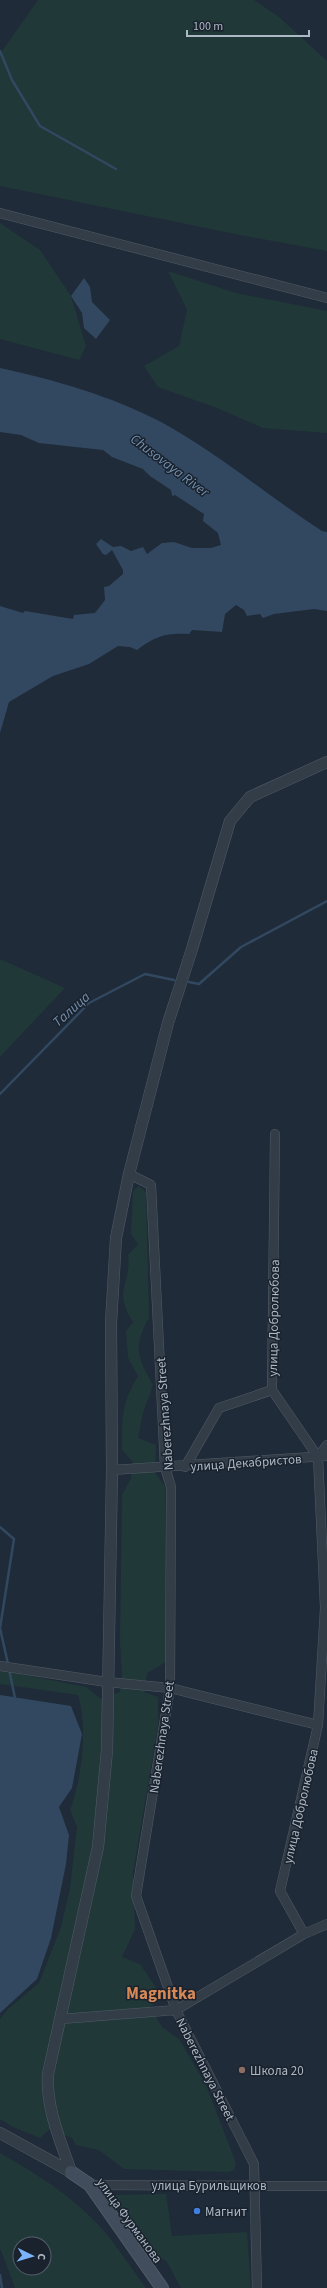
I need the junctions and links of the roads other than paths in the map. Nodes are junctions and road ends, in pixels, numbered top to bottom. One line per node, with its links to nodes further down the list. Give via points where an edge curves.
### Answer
1 (0, 213): 2 (street)
2 (327, 298)
3 (327, 762): 5 (street, via 250,797 230,821 168,1023)
4 (275, 1134): 6 (street, улица Добролюбова)
5 (128, 1174): 9 (street, Naberezhnaya Street, via 151,1185); 11 (street, via 116,1238 111,1323)
6 (272, 1390): 8 (street, улица Добролюбова); 10 (street, via 219,1408)
7 (327, 1445): 8 (street)
8 (322, 1456): 10 (street, улица Декабристов); 12 (street, улица Добролюбова)
9 (165, 1467): 10 (street, улица Декабристов); 11 (street, улица Декабристов); 15 (street, Naberezhnaya Street, via 171,1487)
10 (185, 1467)
11 (112, 1470): 14 (street)
12 (326, 1608): 16 (street, улица Добролюбова)
13 (0, 1666): 14 (street)
14 (107, 1682): 15 (street); 20 (street, via 107,1750 98,1847)
15 (170, 1688): 16 (street); 19 (street, Naberezhnaya Street, via 136,1896)
16 (318, 1726): 18 (street, улица Добролюбова, via 280,1891)
17 (327, 1924): 18 (street)
18 (304, 1934): 19 (street)
19 (176, 2010): 20 (street); 23 (street, Naberezhnaya Street, via 254,2164)
20 (61, 2019): 22 (street, via 48,2074 47,2094 51,2114)
21 (0, 2133): 22 (street)
22 (71, 2172): 24 (main road, улица Фурманова)
23 (255, 2184): 24 (street, улица Бурильщиков); 25 (street, улица Бурильщиков); 27 (street, Naberezhnaya Street)
24 (90, 2185): 26 (main road, улица Фурманова)
25 (327, 2186)
26 (162, 2288)
27 (257, 2288)

